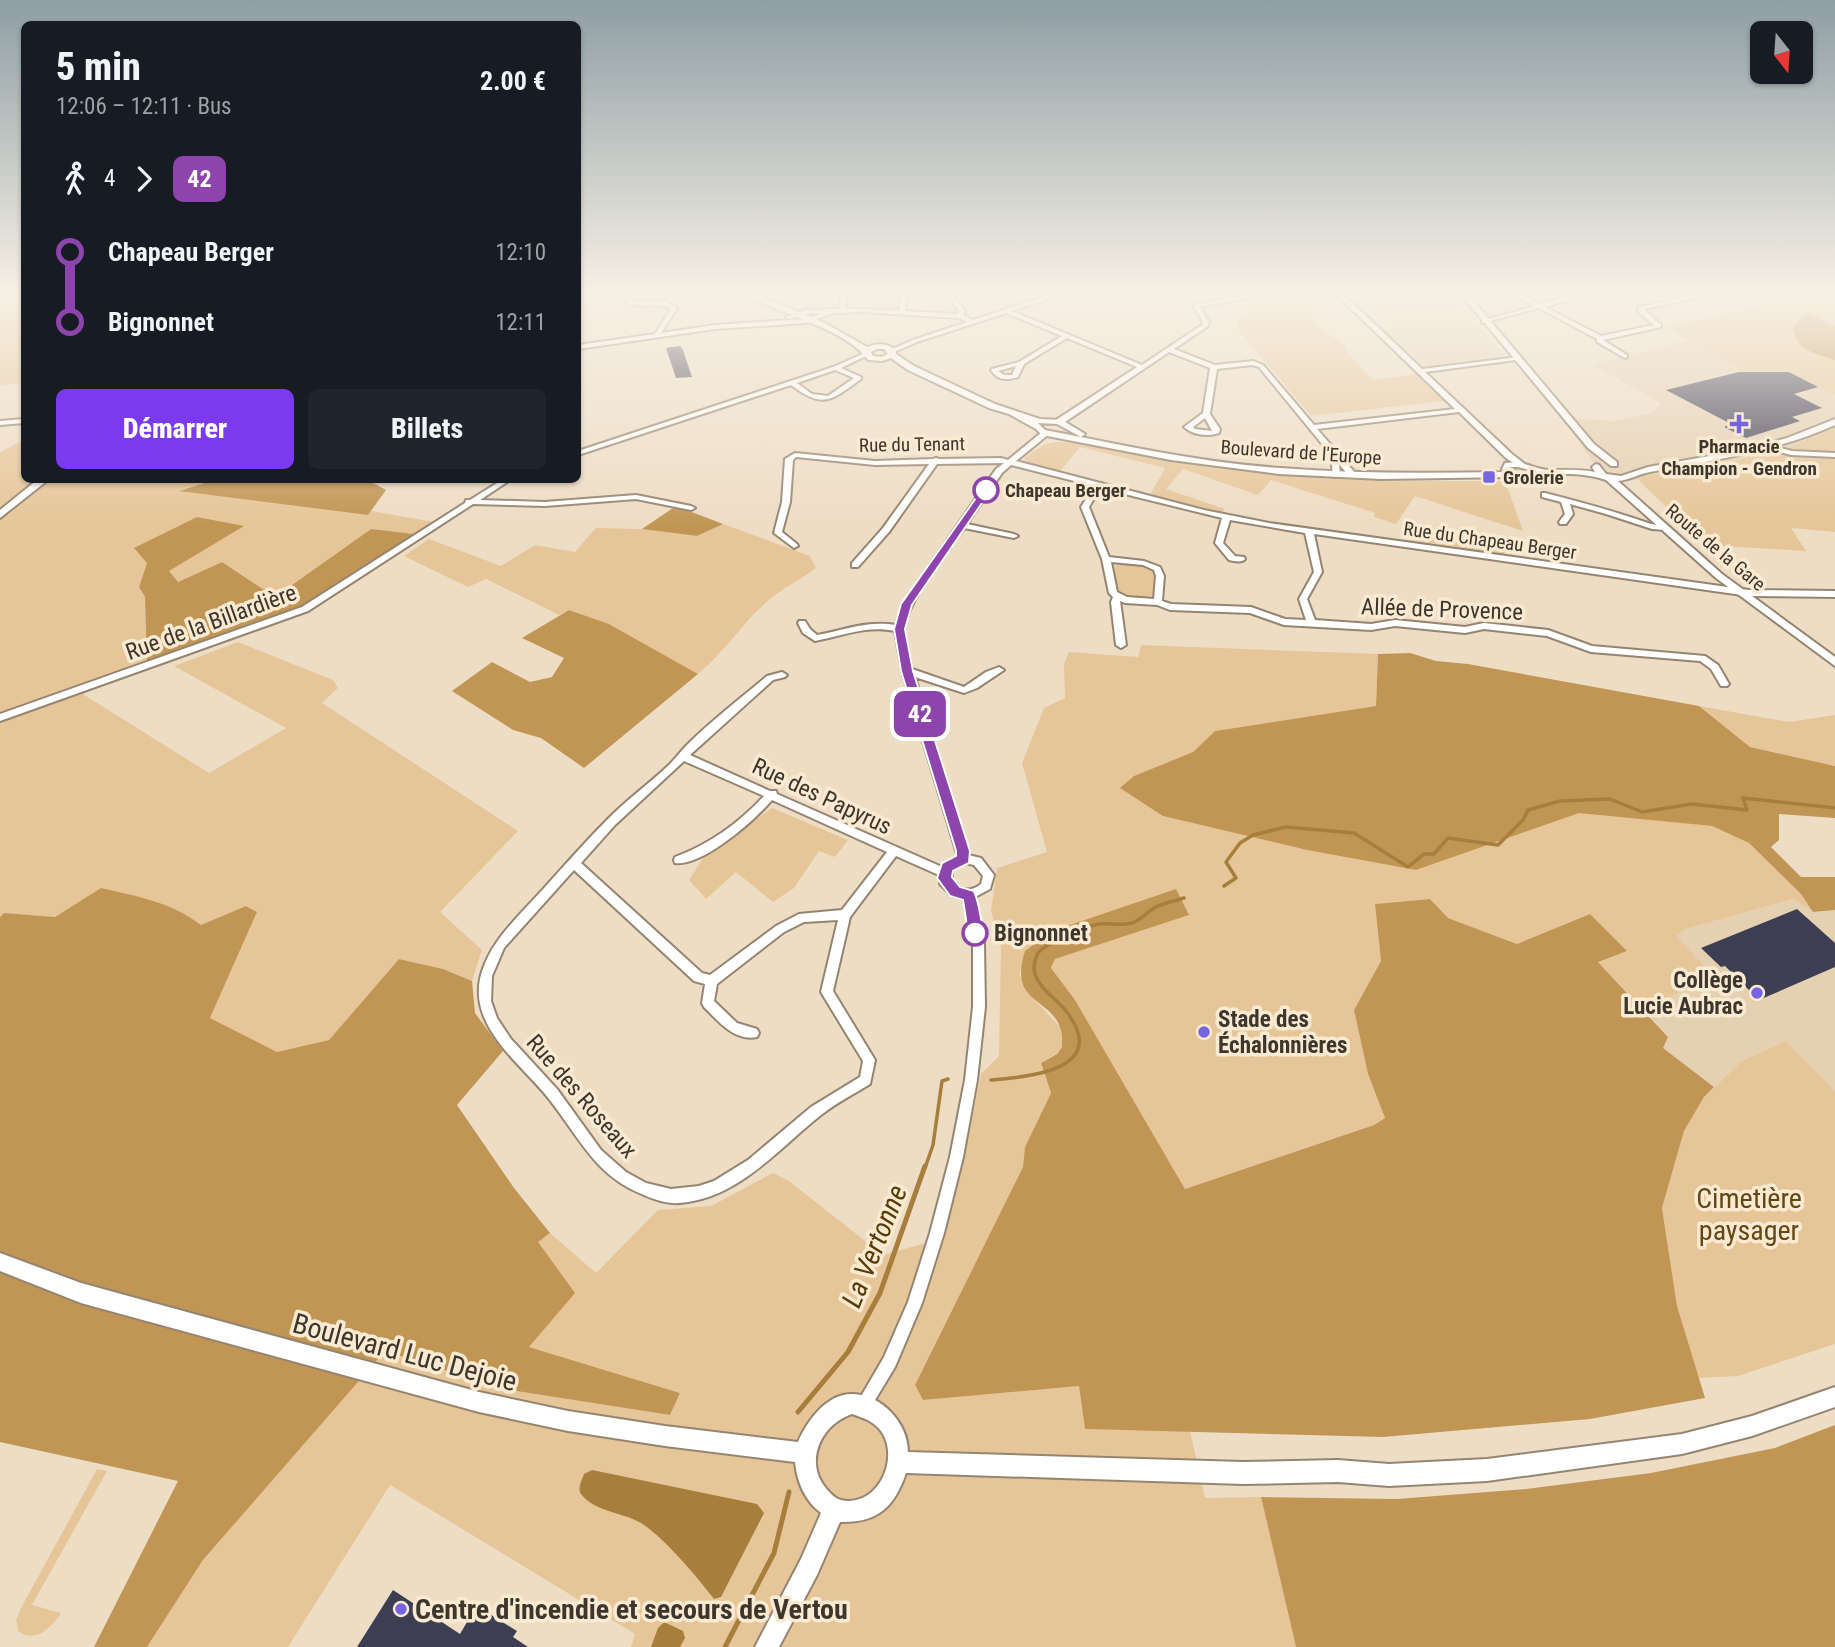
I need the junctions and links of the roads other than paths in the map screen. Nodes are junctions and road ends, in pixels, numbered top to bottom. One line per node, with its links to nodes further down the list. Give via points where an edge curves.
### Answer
1 (829, 370): 10 (street)
2 (839, 370): 10 (street, via 859,378 829,398 810,396)
3 (915, 370): 17 (street)
4 (1138, 370): 18 (street)
5 (1214, 370): 12 (street)
6 (1263, 370): 16 (street)
7 (1429, 370): 9 (street)
8 (1526, 370): 20 (street)
9 (1421, 371): 11 (street)
10 (792, 382): 22 (street)
11 (1461, 410): 16 (street); 31 (street)
12 (1206, 414)
13 (21, 421): 15 (street)
14 (1835, 422): 21 (street)
15 (0, 423)
16 (1311, 427): 23 (street)
17 (1044, 428): 18 (street); 18 (street); 26 (street)
18 (1062, 428): 19 (street, Boulevard de l'Europe)
19 (1115, 445): 34 (street, Boulevard de l'Europe, via 1231,466)
20 (1591, 446): 28 (street); 30 (street)
21 (1772, 447): 24 (street); 27 (street)
22 (581, 452)
23 (1335, 455): 34 (street); 35 (street)
24 (1832, 455): 29 (street)
25 (936, 460): 26 (street, Rue du Tenant); 52 (street, Rue du Tenant, via 875,463 802,455 789,459 778,533); 55 (street)
26 (1008, 462): 40 (street, Rue du Chapeau Berger); 48 (street)
27 (1699, 463): 28 (street); 37 (street)
28 (1616, 464): 30 (street); 37 (street, via 1628,470)
29 (1835, 464)
30 (1596, 466): 33 (street); 36 (street, Route de la Gare)
31 (1509, 467): 32 (street, Boulevard de l'Europe); 32 (street); 35 (street, Boulevard de l'Europe, via 1486,474)
32 (1527, 470): 33 (street)
33 (1581, 471): 36 (street)
34 (1335, 475): 35 (street, Boulevard de l'Europe)
35 (1353, 475)
36 (1606, 477): 37 (street); 49 (street, Route de la Gare)
37 (1628, 477): 56 (street, Route de la Gare, via 1631,487 1655,512)
38 (39, 483): 45 (main road)
39 (501, 483): 42 (street, Rue de la Billardière)
40 (1098, 485): 46 (street, Rue du Chapeau Berger); 53 (street, via 1085,507)
41 (1545, 495): 43 (street)
42 (469, 502): 44 (street, via 545,504 636,497); 71 (street, Rue de la Billardière, via 305,609)
43 (1565, 502): 47 (street, via 1569,514); 49 (street)
44 (691, 509)
45 (0, 515)
46 (1227, 516): 50 (street, Rue du Chapeau Berger); 54 (street, via 1219,543 1232,558)
47 (1563, 522)
48 (964, 526): 51 (street); 64 (street, via 907,604)
49 (1665, 528): 56 (street, Route de la Gare)
50 (1309, 531): 56 (street, Rue du Chapeau Berger); 63 (street, via 1318,572 1303,599)
51 (1014, 536)
52 (794, 546)
53 (1106, 559): 58 (street, via 1113,593); 59 (street, via 1149,563 1157,568)
54 (1241, 559)
55 (855, 565)
56 (1744, 593): 57 (street, Rue du Chapeau Berger); 61 (street, Route de la Gare)
57 (1831, 594): 60 (street)
58 (1118, 597): 59 (street, Allée de Provence); 65 (street)
59 (1158, 602): 63 (street, Allée de Provence, via 1170,607 1251,610 1284,622)
60 (1835, 605)
61 (1770, 614): 66 (street, Route de la Gare)
62 (802, 623): 64 (street, via 815,638 865,625)
63 (1311, 623): 70 (street, Allée de Provence, via 1371,627 1395,622 1548,633 1591,649 1702,658 1716,667)
64 (900, 629): 68 (street)
65 (1121, 645)
66 (1835, 662)
67 (999, 670): 68 (street, via 964,690)
68 (907, 671): 75 (street)
69 (782, 675): 72 (street, Rue des Roseaux, via 770,678)
70 (1724, 684)
71 (0, 718)
72 (683, 756): 73 (street, Rue des Papyrus); 77 (street, Rue des Roseaux)
73 (772, 794): 74 (street, Rue des Papyrus); 76 (street, via 758,811 699,854)
74 (893, 852): 78 (street, Rue des Papyrus); 80 (street, Rue des Roseaux)
75 (964, 859): 78 (street, via 951,863); 79 (street, via 977,861 989,875 982,890)
76 (679, 860)
77 (574, 863): 80 (street, Rue des Roseaux, via 500,945 487,968 486,1007 505,1040 614,1172 647,1190 678,1196 717,1186 763,1157 818,1109 866,1080 869,1060 827,992); 81 (street, via 698,977)
78 (945, 873): 79 (street, via 950,888)
79 (969, 895): 85 (street, via 978,959 978,1025 960,1143 928,1262 879,1386)
80 (845, 915): 81 (street, via 803,917)
81 (712, 981): 82 (street, via 708,1003 733,1027)
82 (753, 1033)
83 (0, 1262): 86 (main road, Boulevard Luc Dejoie, via 81,1293 479,1402 568,1421)
84 (1835, 1397): 87 (main road, via 1682,1444 1487,1470 1389,1475)
85 (864, 1405): 86 (main road, via 852,1404 829,1413 812,1433); 87 (main road, via 881,1414 892,1428)
86 (806, 1453): 88 (main road, via 814,1490)
87 (899, 1462): 88 (main road, via 895,1479 877,1503 856,1512)
88 (834, 1509): 89 (main road)
89 (767, 1647)

